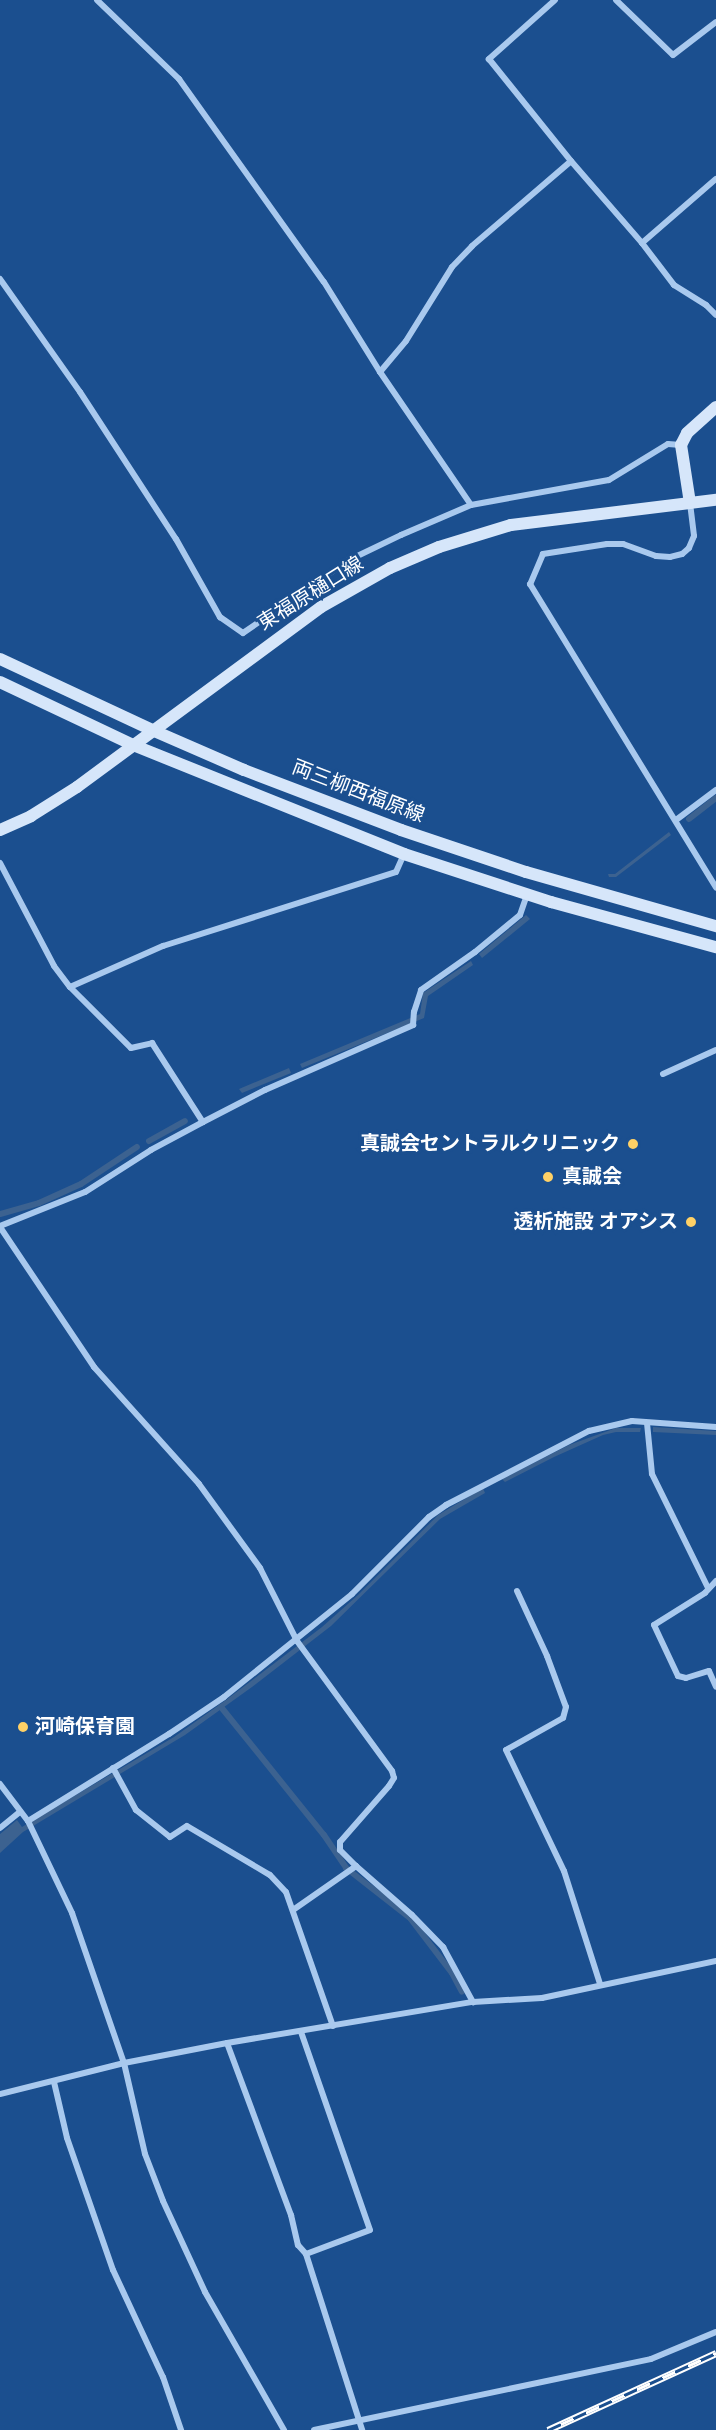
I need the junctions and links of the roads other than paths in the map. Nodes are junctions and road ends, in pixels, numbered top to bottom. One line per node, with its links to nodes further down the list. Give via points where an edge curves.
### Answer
1 (97, 0): 10 (street, via 179,79 324,282)
2 (555, 0): 5 (street, via 489,59)
3 (616, 0): 4 (street, via 673,55)
4 (716, 22)
5 (571, 161): 7 (street); 10 (street, via 452,267 406,341)
6 (716, 179): 7 (street)
7 (642, 243): 9 (street, via 674,285)
8 (0, 279): 15 (street, via 75,383 176,539 220,617 243,633 349,560)
9 (716, 315)
10 (381, 372): 15 (street)
11 (716, 407): 12 (main road, via 687,433)
12 (681, 445): 14 (main road); 15 (street, via 668,444 609,480)
13 (716, 500): 14 (main road, 東福原樋口線)
14 (690, 502): 18 (main road, 東福原樋口線, via 511,525 439,547 390,568 321,607); 21 (street, via 694,536 682,554 656,556 623,544 607,544 543,554 530,584)
15 (471, 505)
16 (0, 659): 18 (main road, 両三柳西福原線)
17 (0, 682): 19 (main road, 両三柳西福原線)
18 (152, 730): 19 (main road, 東福原樋口線); 27 (main road, 両三柳西福原線, via 449,847)
19 (133, 745): 22 (main road, 東福原樋口線, via 77,787); 23 (main road, 両三柳西福原線)
20 (716, 790): 21 (street)
21 (676, 820): 25 (street)
22 (0, 830)
23 (404, 854): 26 (main road, 両三柳西福原線); 29 (street, via 396,872 163,945)
24 (0, 863): 29 (street, via 54,966)
25 (716, 887)
26 (527, 895): 28 (main road, 両三柳西福原線); 32 (street, via 520,915 420,990 413,1025 265,1090)
27 (716, 926)
28 (716, 947)
29 (70, 987): 32 (street, via 131,1048 152,1043)
30 (716, 1050): 31 (street)
31 (663, 1074)
32 (203, 1122): 33 (street, via 85,1192)
33 (0, 1226): 39 (street, via 94,1367 200,1484 260,1568)
34 (647, 1423): 35 (street); 37 (street, via 652,1474); 39 (street, via 632,1421 590,1431 526,1461 429,1516 352,1594)
35 (716, 1427)
36 (716, 1581): 37 (street)
37 (708, 1588): 40 (street, via 654,1625 678,1676 686,1678 709,1671)
38 (517, 1591): 49 (street, via 548,1656 566,1707 563,1718 506,1750 564,1871)
39 (297, 1641): 41 (street, via 224,1697); 46 (street, via 394,1775 389,1786 340,1842 340,1850)
40 (716, 1687)
41 (113, 1768): 44 (street); 47 (street, via 135,1810 170,1837 187,1826 270,1875 286,1892)
42 (0, 1784): 43 (street)
43 (20, 1812): 44 (street); 45 (street)
44 (28, 1821): 54 (street, via 72,1913)
45 (0, 1828)
46 (356, 1866): 47 (street); 50 (street, via 443,1947)
47 (293, 1910): 51 (street)
48 (716, 1961): 49 (street)
49 (600, 1984): 50 (street, via 542,1998)
50 (473, 2001): 51 (street)
51 (333, 2026): 52 (street)
52 (302, 2032): 53 (street); 57 (street, via 370,2230)
53 (227, 2043): 54 (street); 57 (street, via 291,2215 298,2245)
54 (124, 2063): 55 (street); 61 (street, via 145,2154 163,2201 205,2292)
55 (54, 2082): 56 (street); 60 (street, via 67,2138 113,2270 163,2377)
56 (0, 2094)
57 (306, 2254): 59 (street)
58 (716, 2332): 59 (street, via 651,2359)
59 (359, 2422): 62 (street); 63 (street)
60 (181, 2430)
61 (284, 2430)
62 (314, 2430)
63 (362, 2430)

